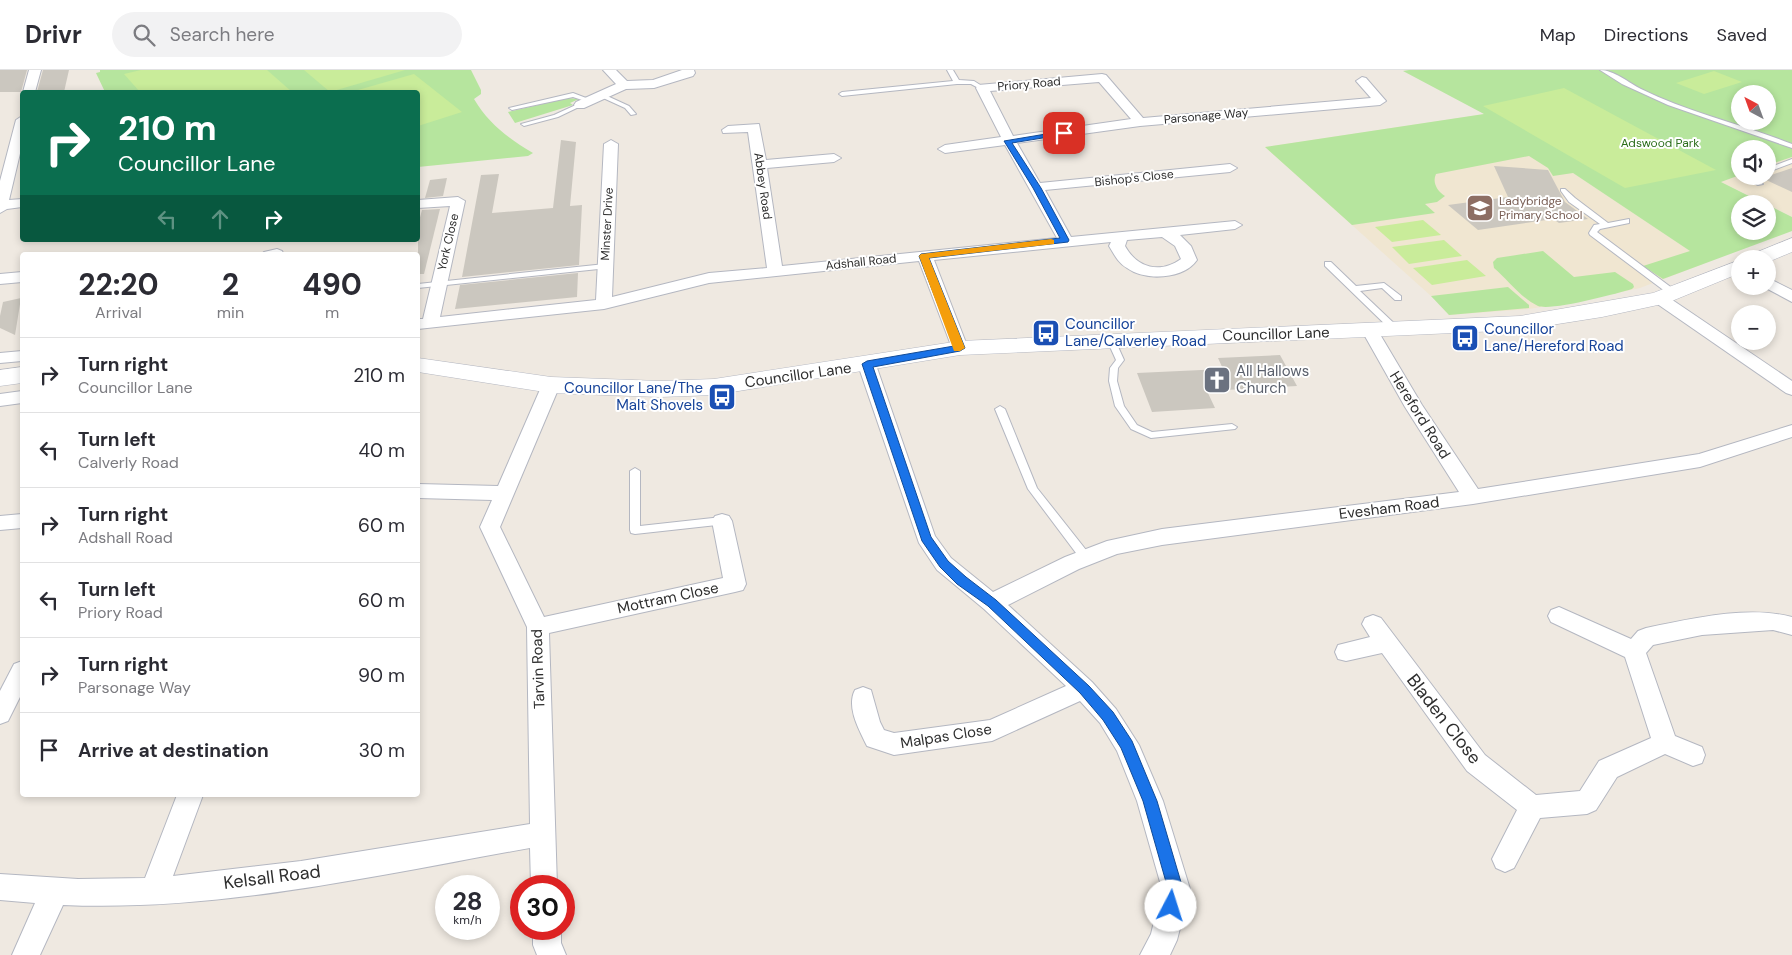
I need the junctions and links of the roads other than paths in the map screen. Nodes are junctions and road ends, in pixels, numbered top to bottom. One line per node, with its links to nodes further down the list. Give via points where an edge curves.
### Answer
1 (35, 70): 10 (street)
2 (609, 70): 8 (street)
3 (688, 70): 8 (street, via 689,73 654,84)
4 (950, 70): 6 (lane)
5 (1603, 70): 21 (lane, via 1619,82)
6 (957, 82): 9 (lane, via 972,82); 11 (lane)
7 (1362, 82): 15 (street, Parsonage Way, via 1380,101)
8 (624, 85): 12 (street)
9 (982, 88): 15 (street, Priory Road, via 1102,78); 19 (street, Priory Road)
10 (30, 90)
11 (842, 94)
12 (591, 101): 13 (lane, via 573,95); 14 (lane, via 627,107); 16 (lane, via 556,116)
13 (512, 108)
14 (633, 114)
15 (1140, 122): 19 (street, Parsonage Way)
16 (524, 124)
17 (20, 128): 32 (street)
18 (728, 130): 25 (street, Abbey Road, via 754,127)
19 (1008, 141): 22 (street, Parsonage Way); 28 (street, Priory Road)
20 (611, 144): 43 (street, Minster Drive)
21 (1792, 146)
22 (945, 148)
23 (834, 158): 25 (street)
24 (1792, 161): 26 (lane)
25 (760, 165): 44 (street, Abbey Road)
26 (1776, 167)
27 (1230, 168): 28 (street, Bishop's Close)
28 (1037, 188): 38 (street, Priory Road)
29 (1563, 190): 34 (lane)
30 (20, 203): 32 (street)
31 (420, 204): 48 (street, York Close, via 458,201)
32 (0, 206)
33 (1626, 221): 34 (lane)
34 (1605, 224): 52 (lane, via 1593,229 1595,236)
35 (1235, 225): 36 (street, Adshall Road)
36 (1164, 232): 37 (street, Adshall Road); 37 (street, via 1179,240 1188,251 1188,260 1180,268 1163,272 1141,269 1126,260 1117,246)
37 (1121, 237): 38 (street, Adshall Road)
38 (1065, 240): 41 (street, Adshall Road)
39 (1792, 244): 40 (street, Councillor Lane)
40 (1776, 251)
41 (924, 256): 44 (street, Adshall Road); 60 (street)
42 (1328, 264): 51 (lane)
43 (606, 266): 48 (lane); 55 (street, Minster Drive)
44 (775, 270): 55 (street, Adshall Road, via 709,278)
45 (1731, 270): 52 (street, Councillor Lane)
46 (20, 277): 47 (street)
47 (0, 279)
48 (439, 284): 49 (lane); 56 (street, York Close)
49 (420, 286)
50 (1776, 288): 53 (street)
51 (1354, 290): 54 (lane, via 1384,285); 57 (lane)
52 (1666, 296): 57 (street, Councillor Lane, via 1529,322); 68 (street)
53 (1792, 297)
54 (1398, 298)
55 (604, 304): 56 (street)
56 (424, 324)
57 (1396, 330): 58 (street, Councillor Lane)
58 (1370, 331): 59 (street, Councillor Lane); 77 (street, Hereford Road, via 1414,407)
59 (1112, 340): 60 (street, Councillor Lane); 72 (lane, via 1120,360 1114,368 1113,380 1120,406 1134,427 1151,435)
60 (960, 348): 63 (street, Councillor Lane)
61 (20, 356): 62 (street)
62 (0, 358)
63 (867, 364): 67 (street, Councillor Lane, via 714,387 660,389); 82 (street, via 926,538 944,564)
64 (420, 365): 67 (street, Councillor Lane)
65 (20, 376): 66 (street)
66 (0, 378)
67 (551, 385): 76 (street, Tarvin Road)
68 (1792, 389)
69 (20, 397): 70 (street)
70 (0, 400)
71 (1000, 409): 81 (lane, via 1033,489)
72 (1232, 427)
73 (1792, 431): 77 (street, Evesham Road, via 1700,460)
74 (635, 471): 79 (lane, via 635,530)
75 (420, 491): 76 (street)
76 (505, 493): 85 (street, Tarvin Road, via 490,527)
77 (1473, 497): 81 (street, Evesham Road, via 1162,537 1114,547)
78 (20, 521): 80 (street)
79 (722, 521): 85 (street, Mottram Close, via 735,584)
80 (0, 523)
81 (1086, 558): 82 (street, Evesham Road)
82 (992, 603): 89 (street)
83 (1559, 616): 86 (street)
84 (1792, 626): 86 (street, via 1773,621 1702,626 1646,637)
85 (538, 627): 96 (street, Tarvin Road)
86 (1634, 651): 92 (street)
87 (1346, 652): 95 (street, Bladen Close, via 1379,633 1476,763)
88 (20, 675): 91 (street)
89 (1084, 690): 90 (street, Malpas Close, via 992,730 894,744 876,738 868,724); 105 (street, via 1108,716 1127,745 1150,801 1176,889 1163,940)
90 (863, 697)
91 (0, 714)
92 (1665, 743): 93 (street); 95 (street, via 1608,769 1587,802)
93 (1693, 755)
94 (189, 797): 101 (street)
95 (1532, 807): 97 (street)
96 (542, 834): 98 (street, Tarvin Road); 101 (street, Kelsall Road, via 308,874)
97 (1505, 859)
98 (544, 875)
99 (0, 887): 100 (street, Kelsall Road)
100 (55, 891): 101 (street, Kelsall Road); 103 (street)
101 (154, 891)
102 (547, 940): 104 (street)
103 (26, 955)
104 (552, 955)
105 (1154, 955)

